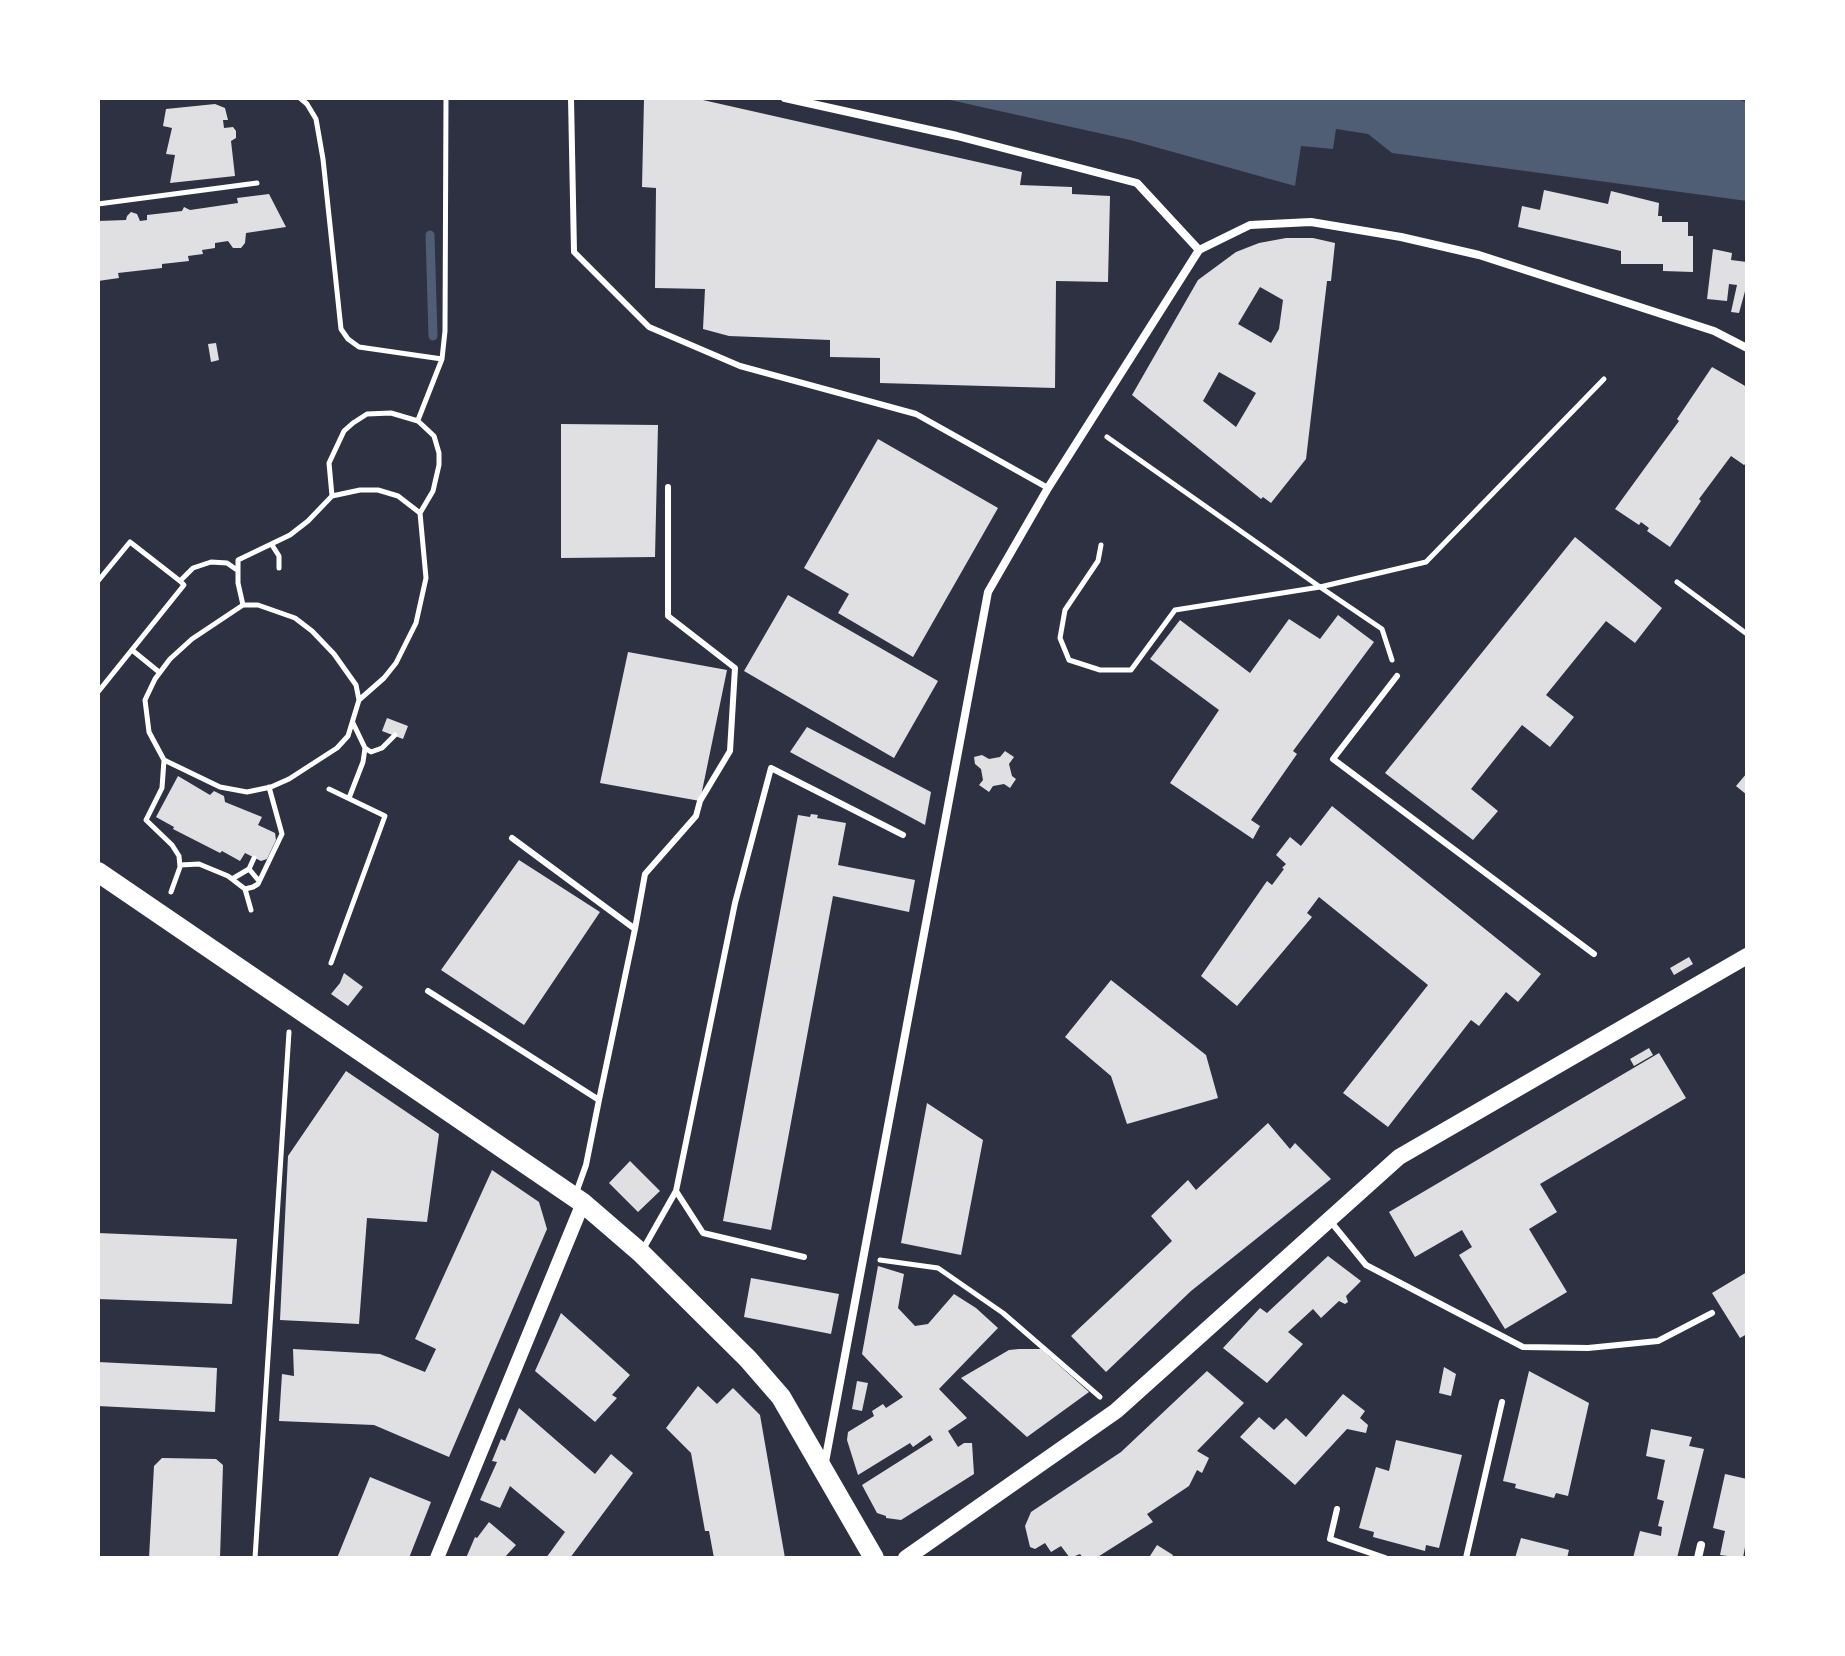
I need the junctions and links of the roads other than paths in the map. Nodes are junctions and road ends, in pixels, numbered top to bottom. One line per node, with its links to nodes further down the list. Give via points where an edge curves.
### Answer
1 (571, 98): 6 (lane, via 574,252 649,327 740,366 916,414)
2 (785, 98): 3 (street, via 1137,183)
3 (1199, 250): 4 (street, via 1250,225 1311,222 1401,237 1494,260 1714,331); 6 (street)
4 (1747, 348)
5 (668, 487): 11 (lane, via 668,616 735,668 730,751 696,816 645,874)
6 (1048, 488): 23 (street, via 988,592)
7 (1397, 676): 12 (lane, via 1333,759)
8 (903, 835): 16 (lane, via 771,768 735,903)
9 (512, 838): 11 (lane)
10 (98, 872): 17 (main road)
11 (635, 929): 15 (lane)
12 (1594, 954)
13 (1747, 956): 18 (main road, via 1399,1157)
14 (428, 991): 15 (lane)
15 (599, 1100): 17 (lane)
16 (676, 1191): 19 (lane); 20 (lane, via 703,1233)
17 (578, 1200): 19 (main road); 26 (street)
18 (1329, 1219): 21 (lane, via 1366,1265 1523,1347 1658,1341); 28 (main road, via 1116,1411)
19 (641, 1253): 23 (main road, via 781,1397)
20 (804, 1257)
21 (1712, 1313)
22 (1502, 1402): 30 (lane)
23 (823, 1468): 27 (main road)
24 (1337, 1509): 29 (lane, via 1330,1539)
25 (1701, 1545): 31 (street)
26 (437, 1558)
27 (874, 1558)
28 (906, 1558)
29 (1385, 1558)
30 (1466, 1558)
31 (1698, 1558)

